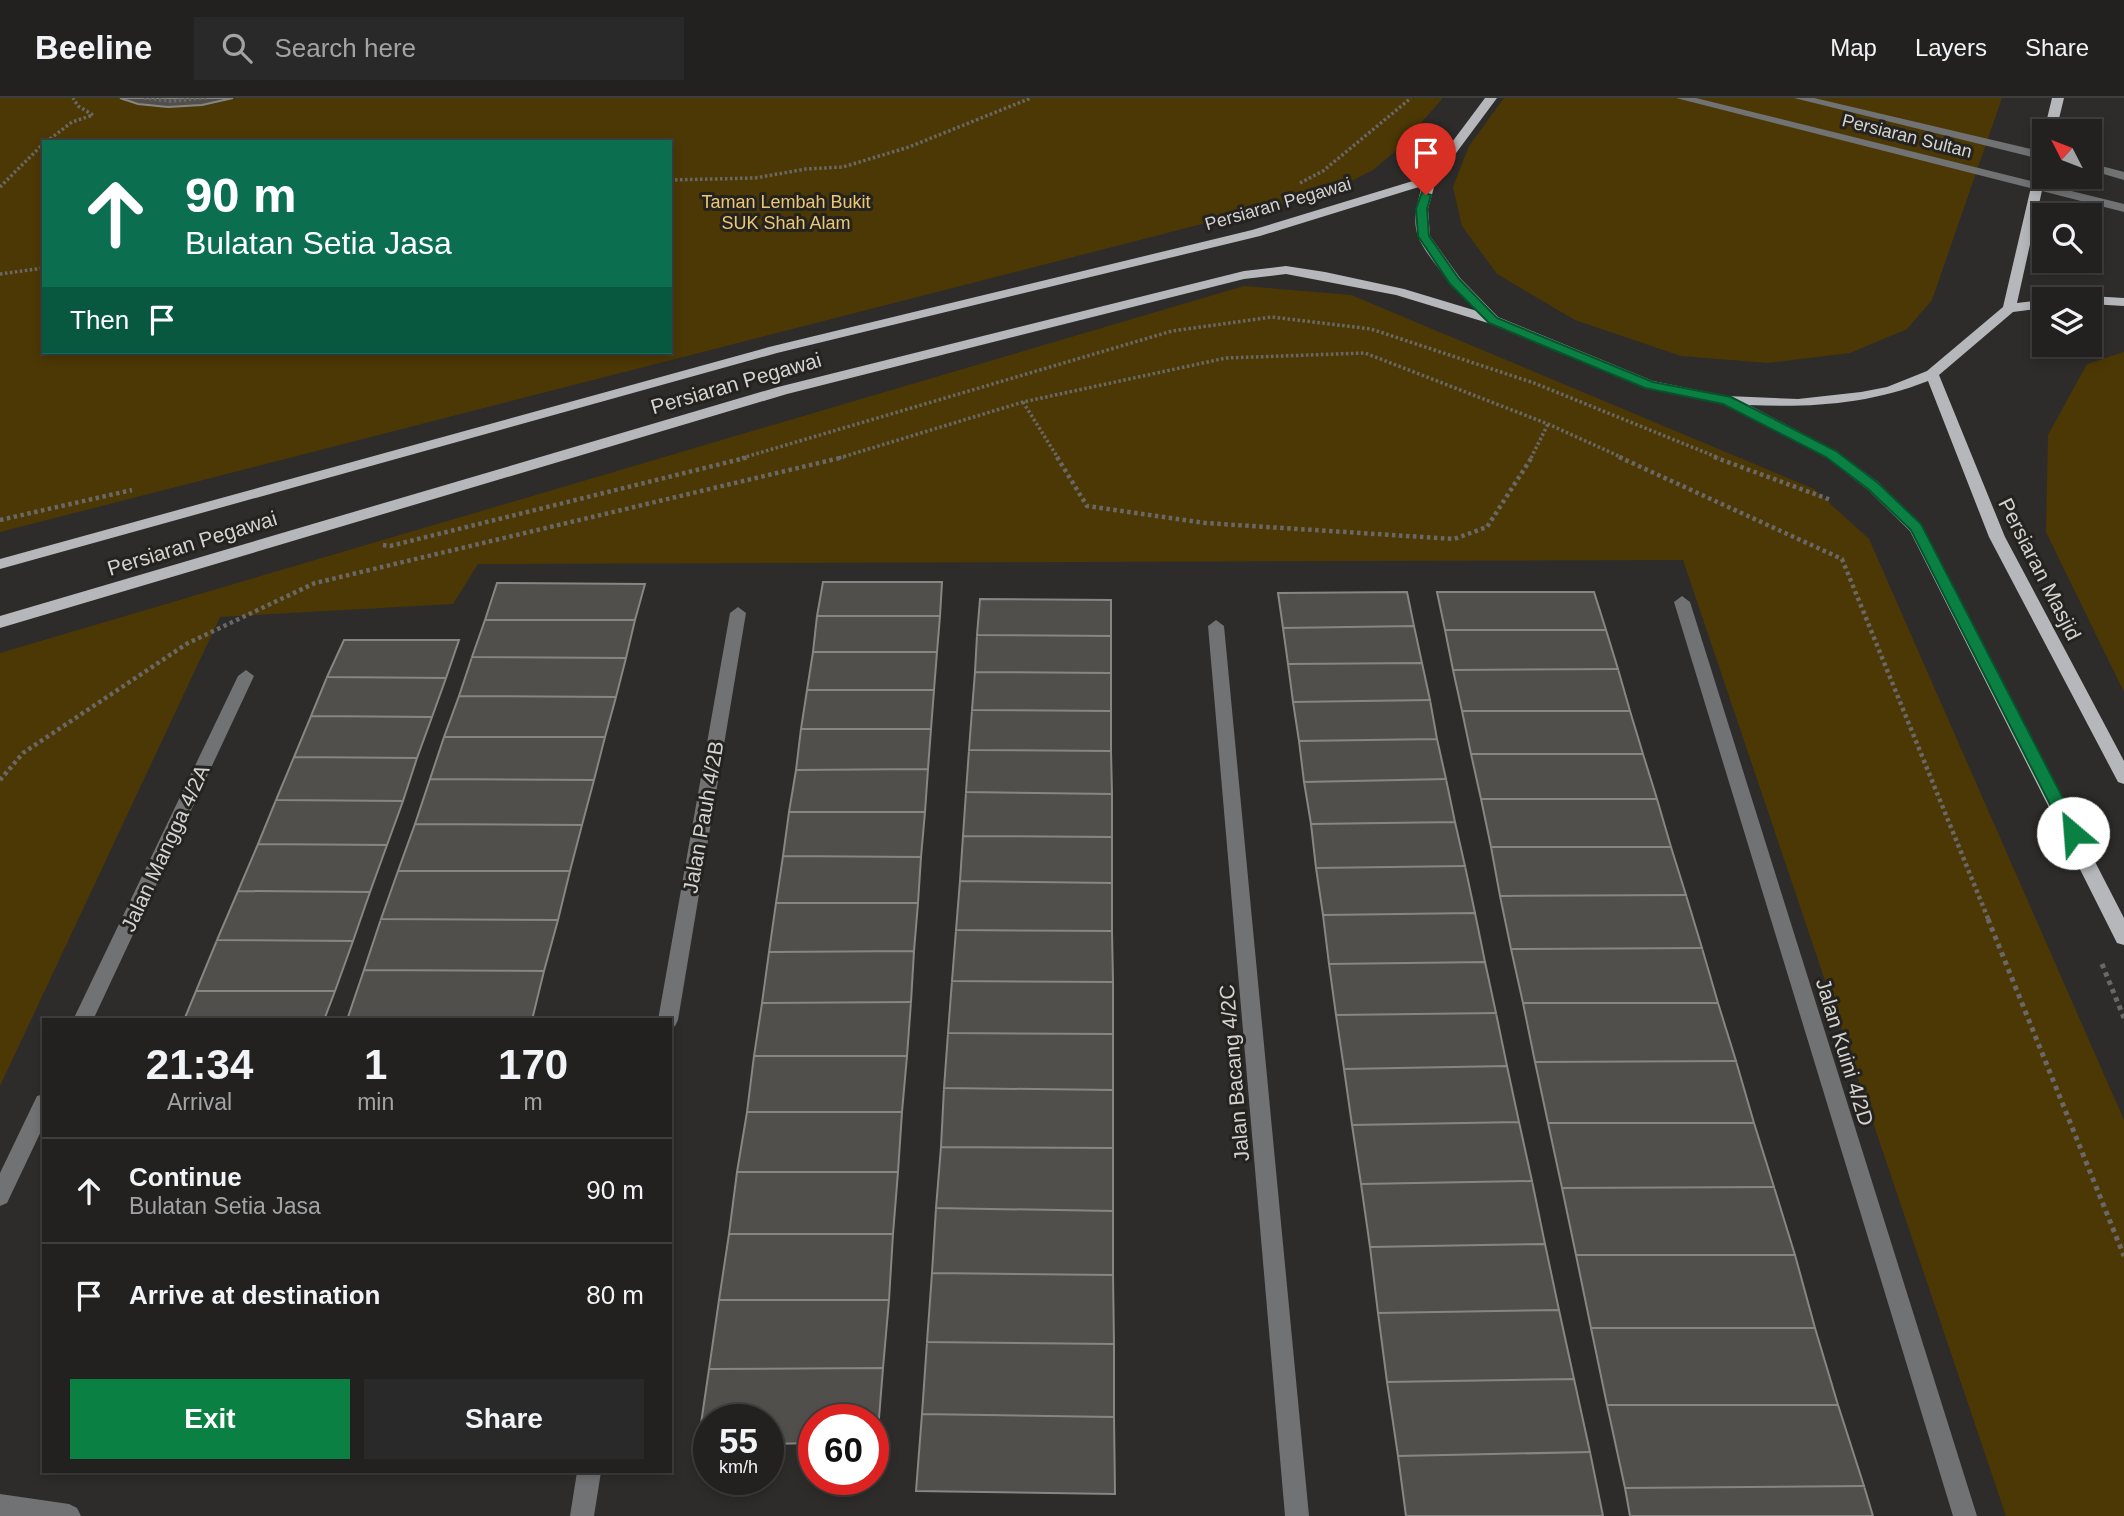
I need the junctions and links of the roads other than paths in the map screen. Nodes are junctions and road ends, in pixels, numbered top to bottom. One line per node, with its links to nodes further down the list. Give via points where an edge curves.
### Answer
1 (1491, 98): 9 (main road)
2 (1682, 98): 11 (street, Persiaran Sultan)
3 (1800, 98): 6 (street, Persiaran Sultan)
4 (2058, 98): 5 (main road)
5 (2053, 119)
6 (2032, 154)
7 (2102, 170): 8 (street)
8 (2124, 176)
9 (1430, 180): 16 (main road, via 1422,209 1424,236 1455,281); 19 (main road, Persiaran Pegawai, via 1256,233 774,350)
10 (2037, 189): 15 (main road)
11 (2124, 208)
12 (2102, 301): 13 (main road)
13 (2124, 302)
14 (2032, 305): 15 (main road)
15 (2009, 308): 17 (main road)
16 (1493, 320): 18 (main road, Persiaran Pegawai, via 1650,385); 22 (main road, Persiaran Pegawai, via 1325,276 1286,270 1244,275 783,390)
17 (1932, 374): 18 (main road, via 1890,391 1861,396 1798,402); 25 (main road, Persiaran Masjid, via 1997,537)
18 (1727, 400): 27 (main road, via 1831,454 1916,528)
19 (0, 564)
20 (1682, 602): 37 (street, Jalan Kuini 4/2D)
21 (738, 613): 29 (street, Jalan Pauh 4/2B)
22 (0, 622)
23 (1216, 626): 36 (street, Jalan Bacang 4/2C)
24 (247, 676): 28 (street, Jalan Mangga 4/2A)
25 (2116, 750): 26 (main road, Persiaran Masjid)
26 (2124, 777)
27 (2124, 937)
28 (84, 1018)
29 (668, 1018)
30 (42, 1107): 31 (street)
31 (0, 1196)
32 (590, 1473): 35 (street)
33 (0, 1506): 34 (street)
34 (69, 1516)
35 (582, 1516)
36 (1297, 1516)
37 (1965, 1516)

